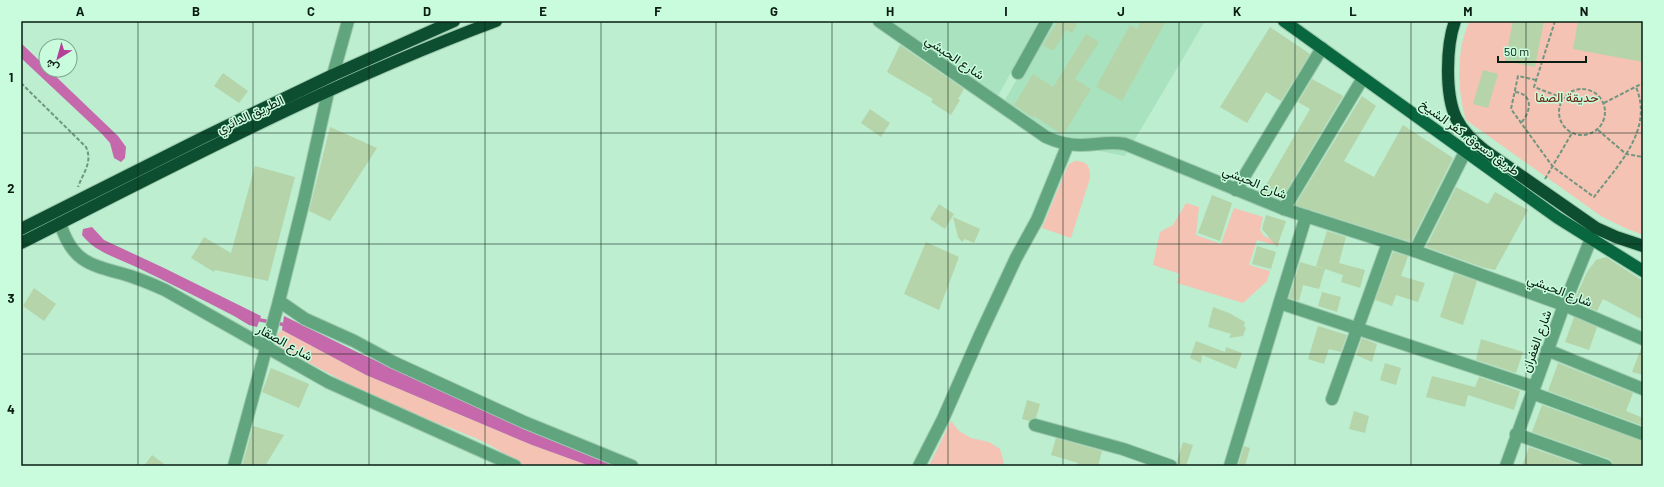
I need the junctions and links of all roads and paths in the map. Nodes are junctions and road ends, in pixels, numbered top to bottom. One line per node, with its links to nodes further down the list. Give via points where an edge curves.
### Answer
1 (348, 21): 11 (street)
2 (454, 21): 11 (highway, الطريق الدائري)
3 (496, 21): 17 (highway, الطريق الدائري, via 448,39)
4 (879, 21): 24 (street, شارع الحبشي, via 1046,137)
5 (1047, 21): 10 (street)
6 (1284, 21): 9 (main road, طريق دسوق, كفر الشيخ)
7 (1455, 21): 36 (highway, via 1448,46 1449,89 1451,103 1463,130 1484,150)
8 (1555, 21): 13 (path)
9 (1322, 48): 12 (main road, طريق دسوق, كفر الشيخ); 30 (street)
10 (1018, 73)
11 (333, 75): 31 (highway, الطريق الدائري)
12 (1362, 78): 25 (main road, طريق دسوق, كفر الشيخ); 32 (street)
13 (1536, 80): 18 (path, via 1518,76); 19 (path, via 1534,87)
14 (21, 83): 31 (path, via 86,147 89,154 88,164)
15 (1643, 83): 16 (path)
16 (1636, 87): 20 (path); 26 (path, via 1641,99 1639,128)
17 (328, 92): 34 (highway, الطريق الدائري); 43 (street)
18 (1515, 92): 21 (path, via 1511,109); 21 (path, via 1526,98 1530,108)
19 (1563, 98): 20 (path, via 1573,91 1585,89 1596,94); 23 (path, via 1559,109 1560,122)
20 (1604, 103): 22 (path, via 1605,115 1601,127)
21 (1521, 123): 28 (path)
22 (1597, 130): 23 (path, via 1579,136); 26 (path)
23 (1572, 133): 28 (path)
24 (1068, 144): 30 (street, شارع الحبشي, via 1125,144); 58 (street, via 1036,220)
25 (1465, 152): 36 (main road, طريق دسوق, كفر الشيخ, via 1558,218); 40 (street)
26 (1626, 154): 27 (path); 28 (path, via 1594,197)
27 (1643, 157)
28 (1552, 167): 29 (path)
29 (1551, 170)
30 (1236, 190): 32 (street, شارع الحبشي)
31 (72, 203): 35 (highway, الطريق الدائري)
32 (1284, 209): 33 (street, شارع الحبشي)
33 (1306, 216): 38 (street, شارع الحبشي); 42 (street)
34 (60, 223): 37 (highway, الطريق الدائري); 47 (street, شارع الصقار, via 71,248 92,265 140,279 165,290)
35 (21, 228)
36 (1593, 233): 39 (highway); 41 (main road, طريق دسوق, كفر الشيخ); 44 (street, شارع الغفران)
37 (21, 243)
38 (1388, 243): 40 (street, شارع الحبشي); 45 (street)
39 (1643, 246)
40 (1415, 251): 44 (street, شارع الحبشي)
41 (1643, 271)
42 (1280, 303): 45 (street); 60 (street)
43 (278, 305): 47 (street); 57 (street, via 393,362 524,422)
44 (1564, 305): 46 (street, شارع الحبشي); 48 (street, شارع الغفران)
45 (1357, 329): 50 (street); 51 (street)
46 (1643, 339)
47 (267, 345): 55 (street); 56 (street, شارع الصقار, via 345,391)
48 (1547, 350): 49 (street); 50 (street, شارع الغفران)
49 (1643, 389)
50 (1533, 390): 53 (street, شارع الغفران); 54 (street)
51 (1332, 399)
52 (1035, 425): 59 (street, via 1123,449)
53 (1516, 434): 61 (street, شارع الغفران); 62 (street)
54 (1643, 434)
55 (234, 466)
56 (515, 466)
57 (632, 466)
58 (919, 466)
59 (1171, 466)
60 (1230, 466)
61 (1506, 466)
62 (1606, 466)

